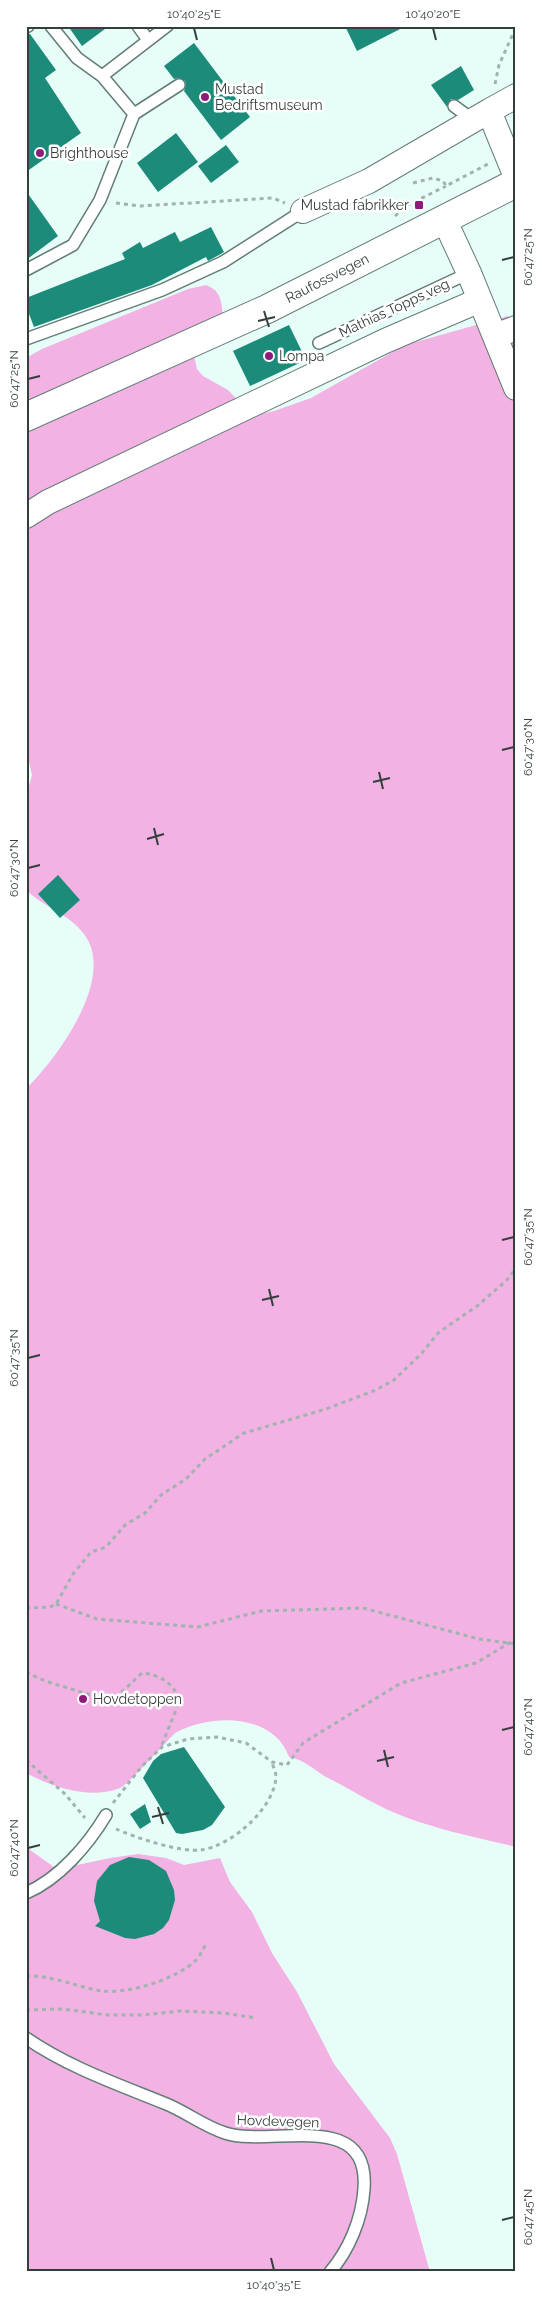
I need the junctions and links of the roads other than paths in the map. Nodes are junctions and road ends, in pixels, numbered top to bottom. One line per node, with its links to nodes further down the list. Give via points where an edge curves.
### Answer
1 (51, 26): 5 (lane, via 71,41 77,58)
2 (138, 26): 4 (lane)
3 (167, 26): 4 (lane)
4 (148, 40): 5 (lane)
5 (102, 76): 9 (lane)
6 (179, 85): 9 (lane)
7 (516, 96): 10 (street)
8 (454, 106): 10 (lane)
9 (134, 114): 15 (lane, via 100,200 73,245)
10 (481, 116): 11 (street); 13 (street, via 369,181)
11 (516, 177)
12 (516, 183): 14 (main road, Raufossvegen)
13 (303, 211): 19 (lane, via 223,262 162,290)
14 (444, 219): 16 (street); 22 (main road, Raufossvegen, via 267,309)
15 (26, 270)
16 (469, 273): 17 (street); 20 (lane, Mathias Topps veg)
17 (480, 300): 18 (street); 23 (street, via 385,341 48,502)
18 (506, 332): 21 (street)
19 (26, 339)
20 (318, 343)
21 (516, 388)
22 (26, 418)
23 (26, 516)
24 (104, 1819): 25 (lane, via 89,1843 66,1865)
25 (26, 1893)
26 (26, 2038): 27 (lane, Hovdevegen, via 113,2083 166,2103 227,2134 321,2137 340,2140 350,2147 361,2158 365,2180 363,2206 343,2257)
27 (330, 2272)

